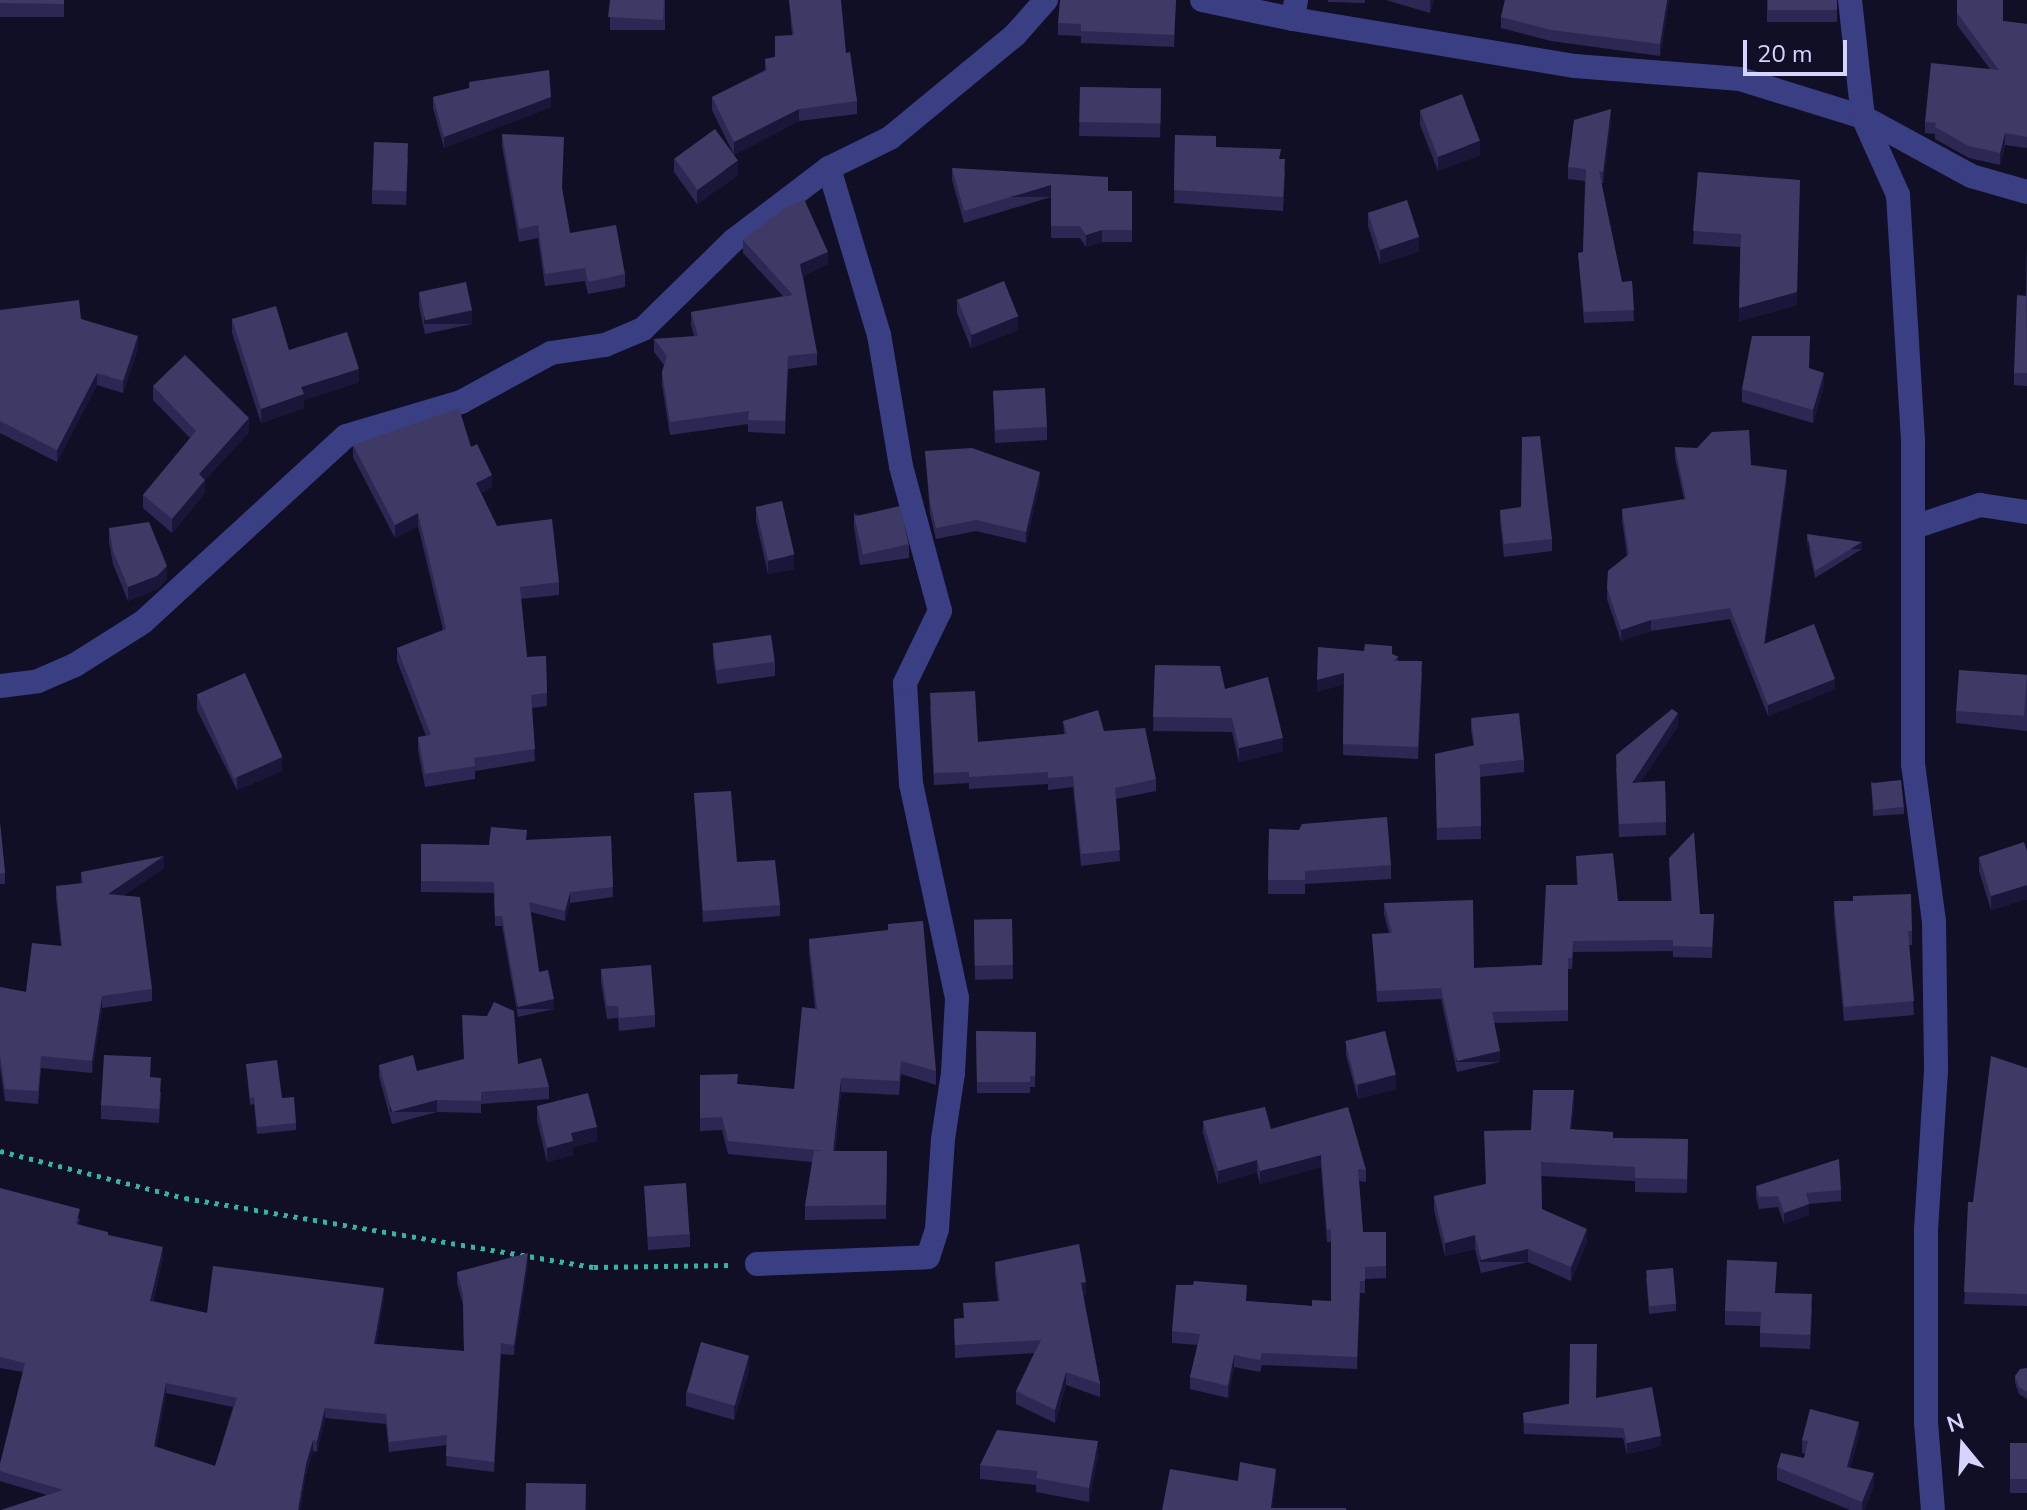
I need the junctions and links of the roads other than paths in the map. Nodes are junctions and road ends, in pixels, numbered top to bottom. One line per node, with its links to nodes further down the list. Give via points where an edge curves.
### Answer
1 (1046, 0): 6 (street, via 1015,35 890,138)
2 (1202, 0): 4 (street)
3 (1850, 0): 5 (street)
4 (1294, 10): 5 (street, via 1575,66 1740,79)
5 (1863, 117): 7 (street, via 1971,176); 9 (street, via 1898,195)
6 (829, 168): 10 (street, via 734,240 643,329 605,345 551,353 461,402 346,436 143,622 75,665 38,681); 11 (street, via 879,335 901,466 940,611 905,683 911,784 957,998 953,1073 937,1229 928,1257)
7 (2027, 192)
8 (2027, 512): 9 (street, via 1980,505)
9 (1914, 527): 12 (street, via 1913,764 1934,922 1936,1071 1926,1229 1926,1422)
10 (0, 686)
11 (757, 1264)
12 (1933, 1510)

